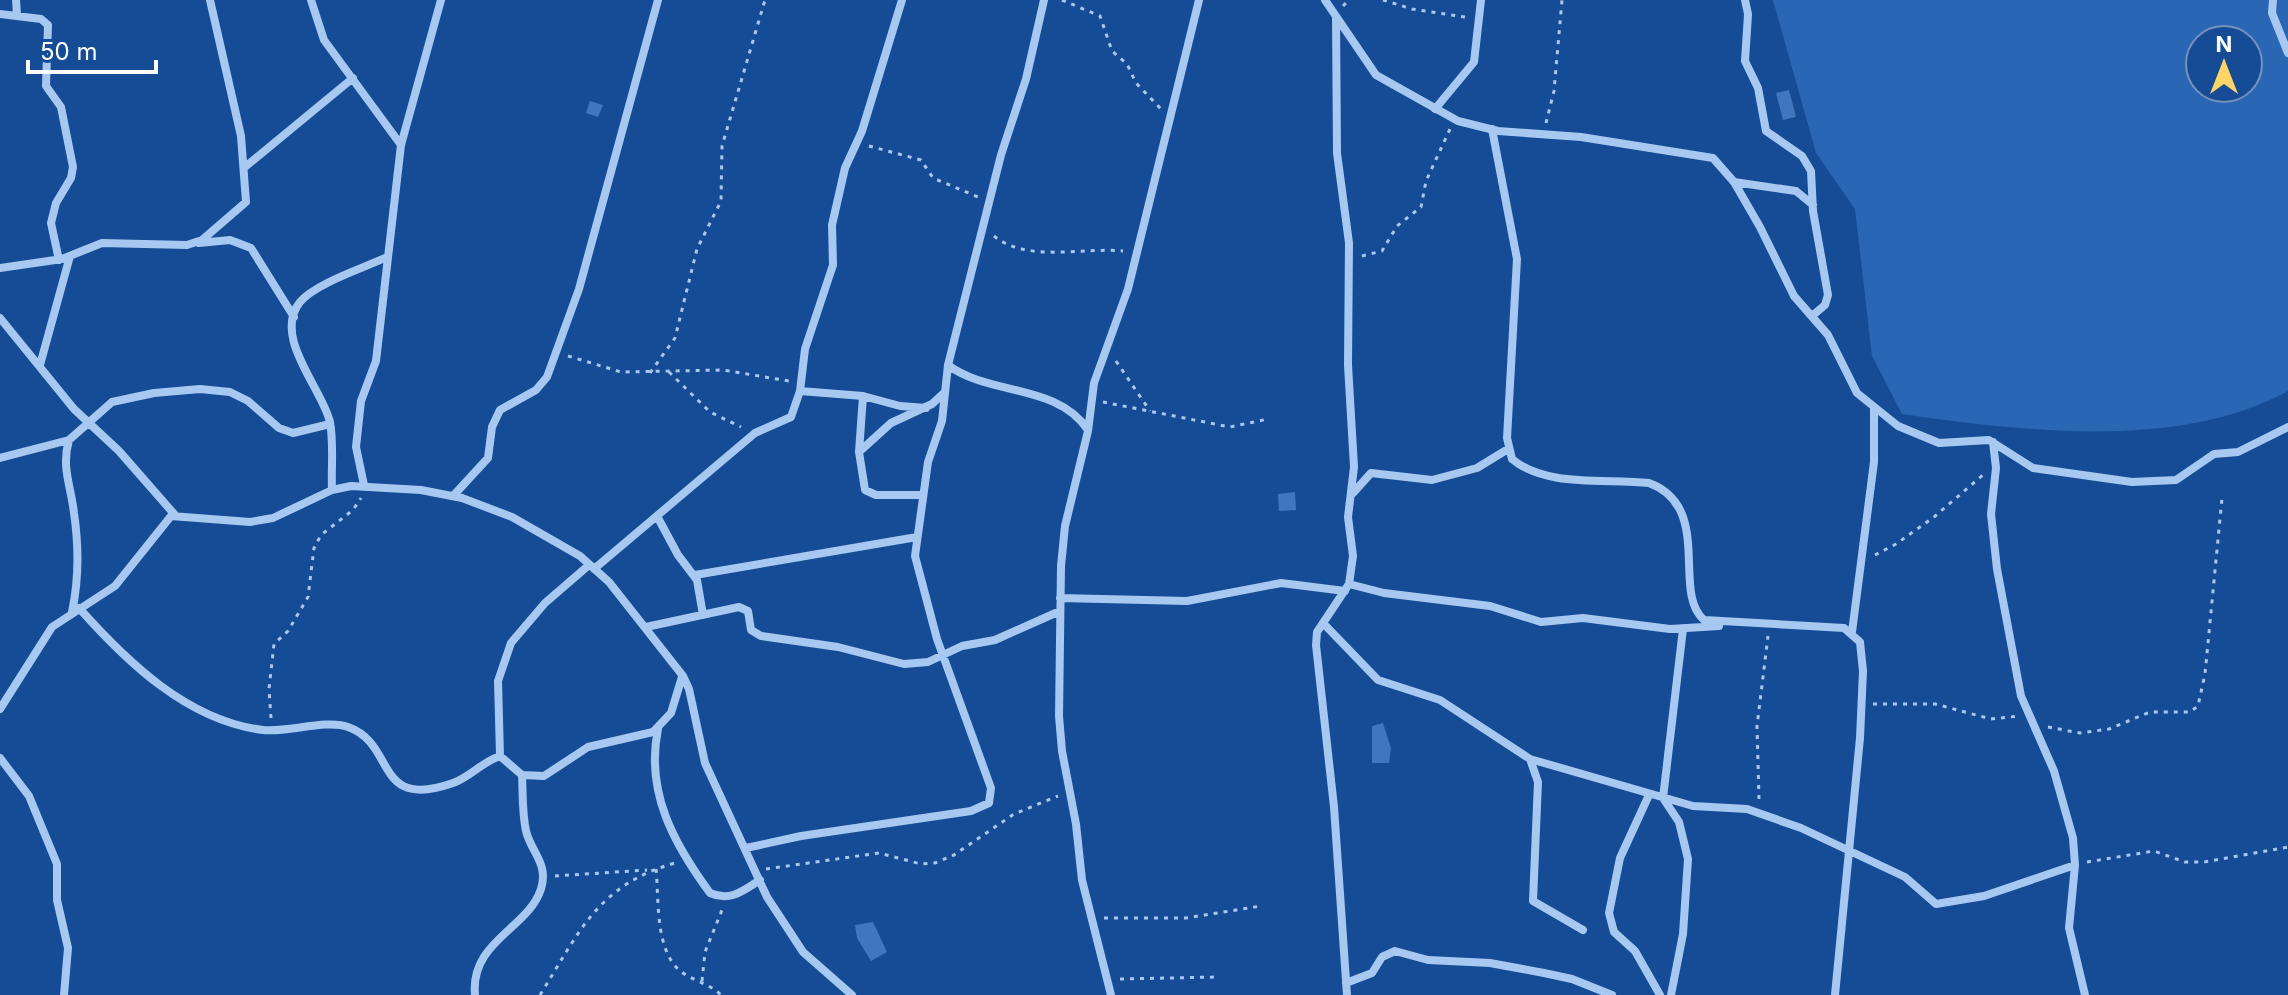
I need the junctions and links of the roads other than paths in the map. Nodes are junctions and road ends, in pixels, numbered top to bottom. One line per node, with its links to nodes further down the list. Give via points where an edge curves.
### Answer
1 (16, 0): 14 (street)
2 (210, 0): 21 (street)
3 (311, 0): 17 (street, via 324,40)
4 (441, 0): 20 (street)
5 (658, 0): 51 (street, via 579,289 543,384 497,415 488,458)
6 (902, 0): 34 (street, via 845,168 832,225 833,265 805,349)
7 (1044, 0): 33 (street)
8 (1199, 0): 42 (street)
9 (1325, 0): 15 (street)
10 (1481, 0): 18 (street, via 1474,62)
11 (1745, 0): 23 (street, via 1745,61 1758,88 1766,131 1806,162 1813,175)
12 (2273, 0): 16 (street, via 2272,13)
13 (0, 14): 14 (street)
14 (17, 15): 27 (street, via 48,23 46,86 61,107 70,147 72,174 51,223)
15 (1336, 16): 18 (street, via 1376,75); 52 (street, via 1337,153 1349,255 1354,467)
16 (2288, 53)
17 (353, 78): 20 (street); 21 (street)
18 (1435, 109): 19 (street)
19 (1492, 129): 22 (street, via 1708,156); 45 (street, via 1517,259)
20 (401, 145): 26 (street)
21 (245, 167): 24 (street, via 246,202)
22 (1734, 182): 23 (street, via 1796,191); 29 (street, via 1794,296)
23 (1813, 205): 29 (street, via 1828,295)
24 (194, 243): 25 (street, via 102,243); 30 (street, via 246,244)
25 (70, 256): 27 (street); 32 (street)
26 (387, 257): 30 (street, via 311,292 298,304); 48 (street, via 376,361 361,401 356,447)
27 (59, 260): 28 (street)
28 (0, 268)
29 (1812, 316): 38 (street, via 1828,335 1857,393)
30 (294, 317): 40 (street, via 297,356)
31 (0, 318): 32 (street)
32 (40, 365): 39 (street)
33 (948, 365): 35 (street); 42 (street, via 965,378 1060,406 1078,415)
34 (801, 387): 36 (street); 54 (street, via 791,417 755,433)
35 (944, 393): 37 (street); 50 (street)
36 (863, 396): 37 (street); 46 (street)
37 (926, 408): 46 (street, via 891,423)
38 (1874, 408): 44 (street, via 1898,426 1939,443); 67 (street, via 1874,462)
39 (88, 422): 40 (street, via 112,402 200,389 230,392 289,432); 43 (street); 53 (street)
40 (330, 424): 49 (street)
41 (2288, 427): 44 (street, via 2238,452 2214,454 2187,475 2165,482 2096,479 2033,468)
42 (1088, 431): 59 (street, via 1065,526)
43 (69, 440): 47 (street); 60 (street, via 65,469 79,570)
44 (1993, 442): 80 (street, via 1994,548 2015,671 2054,771)
45 (1508, 449): 52 (street, via 1477,468 1432,480 1371,473); 64 (street, via 1512,459 1528,469 1649,483 1662,489 1681,513 1694,608 1704,620)
46 (859, 452): 50 (street, via 868,493)
47 (0, 458)
48 (367, 486): 49 (street); 51 (street)
49 (332, 490): 53 (street, via 273,518 250,522)
50 (922, 495): 55 (street)
51 (453, 496): 56 (street, via 512,517)
52 (1350, 497): 58 (street, via 1353,556)
53 (175, 515): 60 (street, via 157,528 115,586)
54 (657, 516): 56 (street); 57 (street)
55 (917, 537): 57 (street); 68 (street, via 919,578)
56 (592, 567): 65 (street); 72 (street, via 545,603 511,643 498,681)
57 (695, 575): 62 (street)
58 (1347, 587): 59 (street, via 1281,583 1187,601); 63 (street); 66 (street, via 1490,606 1541,622 1583,618)
59 (1060, 598): 61 (street)
60 (75, 610): 70 (street, via 52,627); 72 (street, via 191,709 227,724 272,730 348,727 375,749 396,785 450,785)
61 (1060, 611): 68 (street); 87 (street, via 1059,716 1069,792 1082,880)
62 (703, 615): 65 (street); 68 (street, via 739,607 748,611 751,630 761,636 838,647 904,664)
63 (1323, 623): 74 (street, via 1378,680 1440,700); 83 (street, via 1316,645)
64 (1738, 623): 66 (street); 67 (street)
65 (646, 627): 69 (street)
66 (1683, 629): 77 (street)
67 (1852, 632): 79 (street, via 1862,648)
68 (944, 657): 78 (street, via 991,788 989,803 971,811)
69 (683, 676): 71 (street, via 671,713); 78 (street, via 705,763)
70 (0, 709)
71 (658, 728): 75 (street, via 588,747 544,776); 81 (street, via 658,798 686,860 710,893 723,898)
72 (500, 756): 75 (street)
73 (0, 758): 84 (street, via 29,796 57,864 57,900 68,948)
74 (1530, 759): 76 (street); 82 (street, via 1538,782 1533,901)
75 (522, 775): 85 (street, via 526,832 540,856 543,876 535,899 478,968)
76 (1649, 795): 77 (street); 90 (street, via 1617,866 1609,913 1614,932 1635,951)
77 (1663, 798): 79 (street, via 1693,806 1741,807); 91 (street, via 1679,822 1688,859 1683,934)
78 (746, 848): 81 (street)
79 (1849, 850): 80 (street, via 1905,877 1931,902 1946,905); 92 (street)
80 (2075, 865): 93 (street, via 2069,928)
81 (758, 875): 86 (street, via 792,940)
82 (1583, 930)
83 (1346, 983): 88 (street); 89 (street, via 1372,973 1382,957 1395,951 1558,976)
84 (64, 995)
85 (475, 995)
86 (852, 995)
87 (1111, 995)
88 (1347, 995)
89 (1612, 995)
90 (1660, 995)
91 (1671, 995)
92 (1835, 995)
93 (2085, 995)

